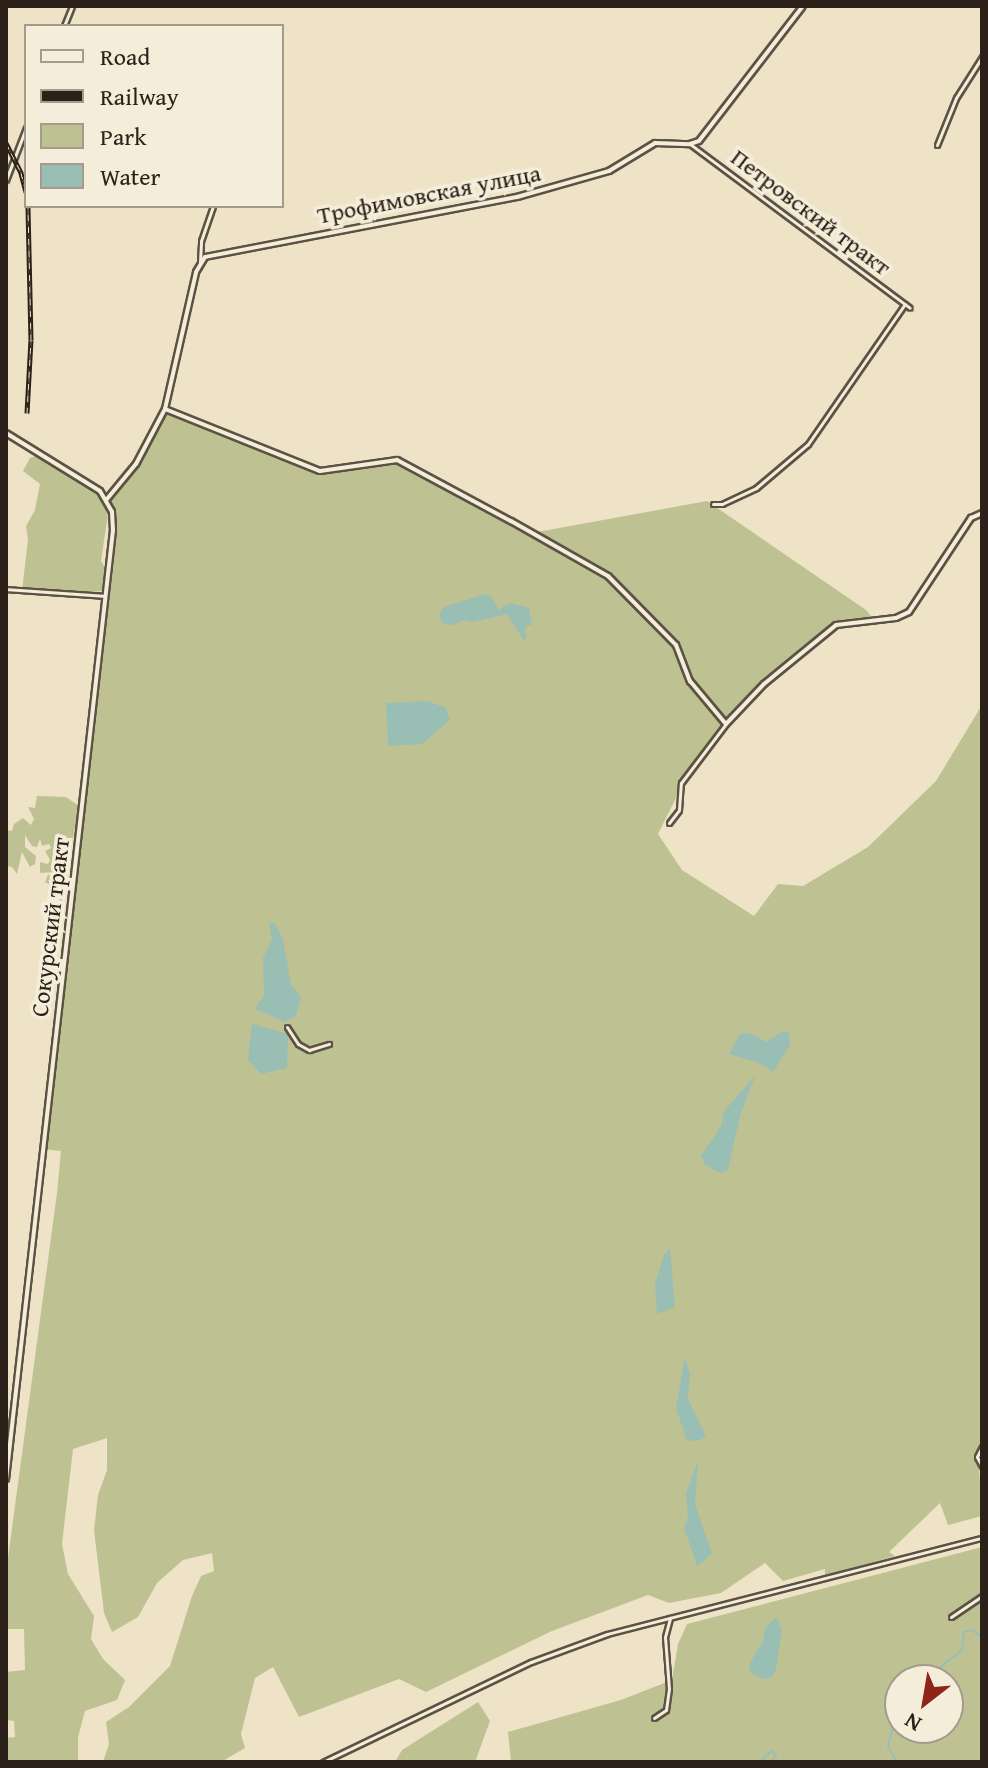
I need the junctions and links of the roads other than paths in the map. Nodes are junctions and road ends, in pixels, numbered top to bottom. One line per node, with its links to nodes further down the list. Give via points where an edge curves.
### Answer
1 (803, 6): 4 (street, via 699,141)
2 (982, 57): 5 (street, via 956,98)
3 (24, 133): 6 (street)
4 (690, 144): 8 (street, Трофимовская улица, via 655,143 609,171 517,197 224,251); 9 (street, Петровский тракт)
5 (937, 145)
6 (6, 180)
7 (212, 208): 8 (street)
8 (200, 262): 11 (street)
9 (905, 304): 10 (street, Петровский тракт); 14 (street, via 800,452 756,488)
10 (910, 308)
11 (165, 409): 13 (street, via 136,464); 18 (street, via 320,471 397,460 521,527 608,576 676,645 690,681)
12 (6, 433): 13 (street, via 93,485)
13 (107, 499): 17 (street, Сокурский тракт, via 113,530)
14 (713, 504)
15 (982, 513): 18 (street, via 971,518 909,612 836,625 764,684)
16 (6, 589): 17 (street)
17 (107, 596): 24 (street, Сокурский тракт)
18 (726, 724): 19 (street, via 681,783 679,810)
19 (669, 823)
20 (287, 1027): 21 (street, via 309,1050)
21 (329, 1044)
22 (982, 1447): 23 (street, via 977,1457)
23 (982, 1466)
24 (6, 1479)
25 (982, 1538): 28 (street)
26 (982, 1596): 27 (street)
27 (951, 1617)
28 (670, 1618): 29 (street, via 665,1637 666,1710); 30 (street, via 531,1662)
29 (654, 1718)
30 (323, 1762)

